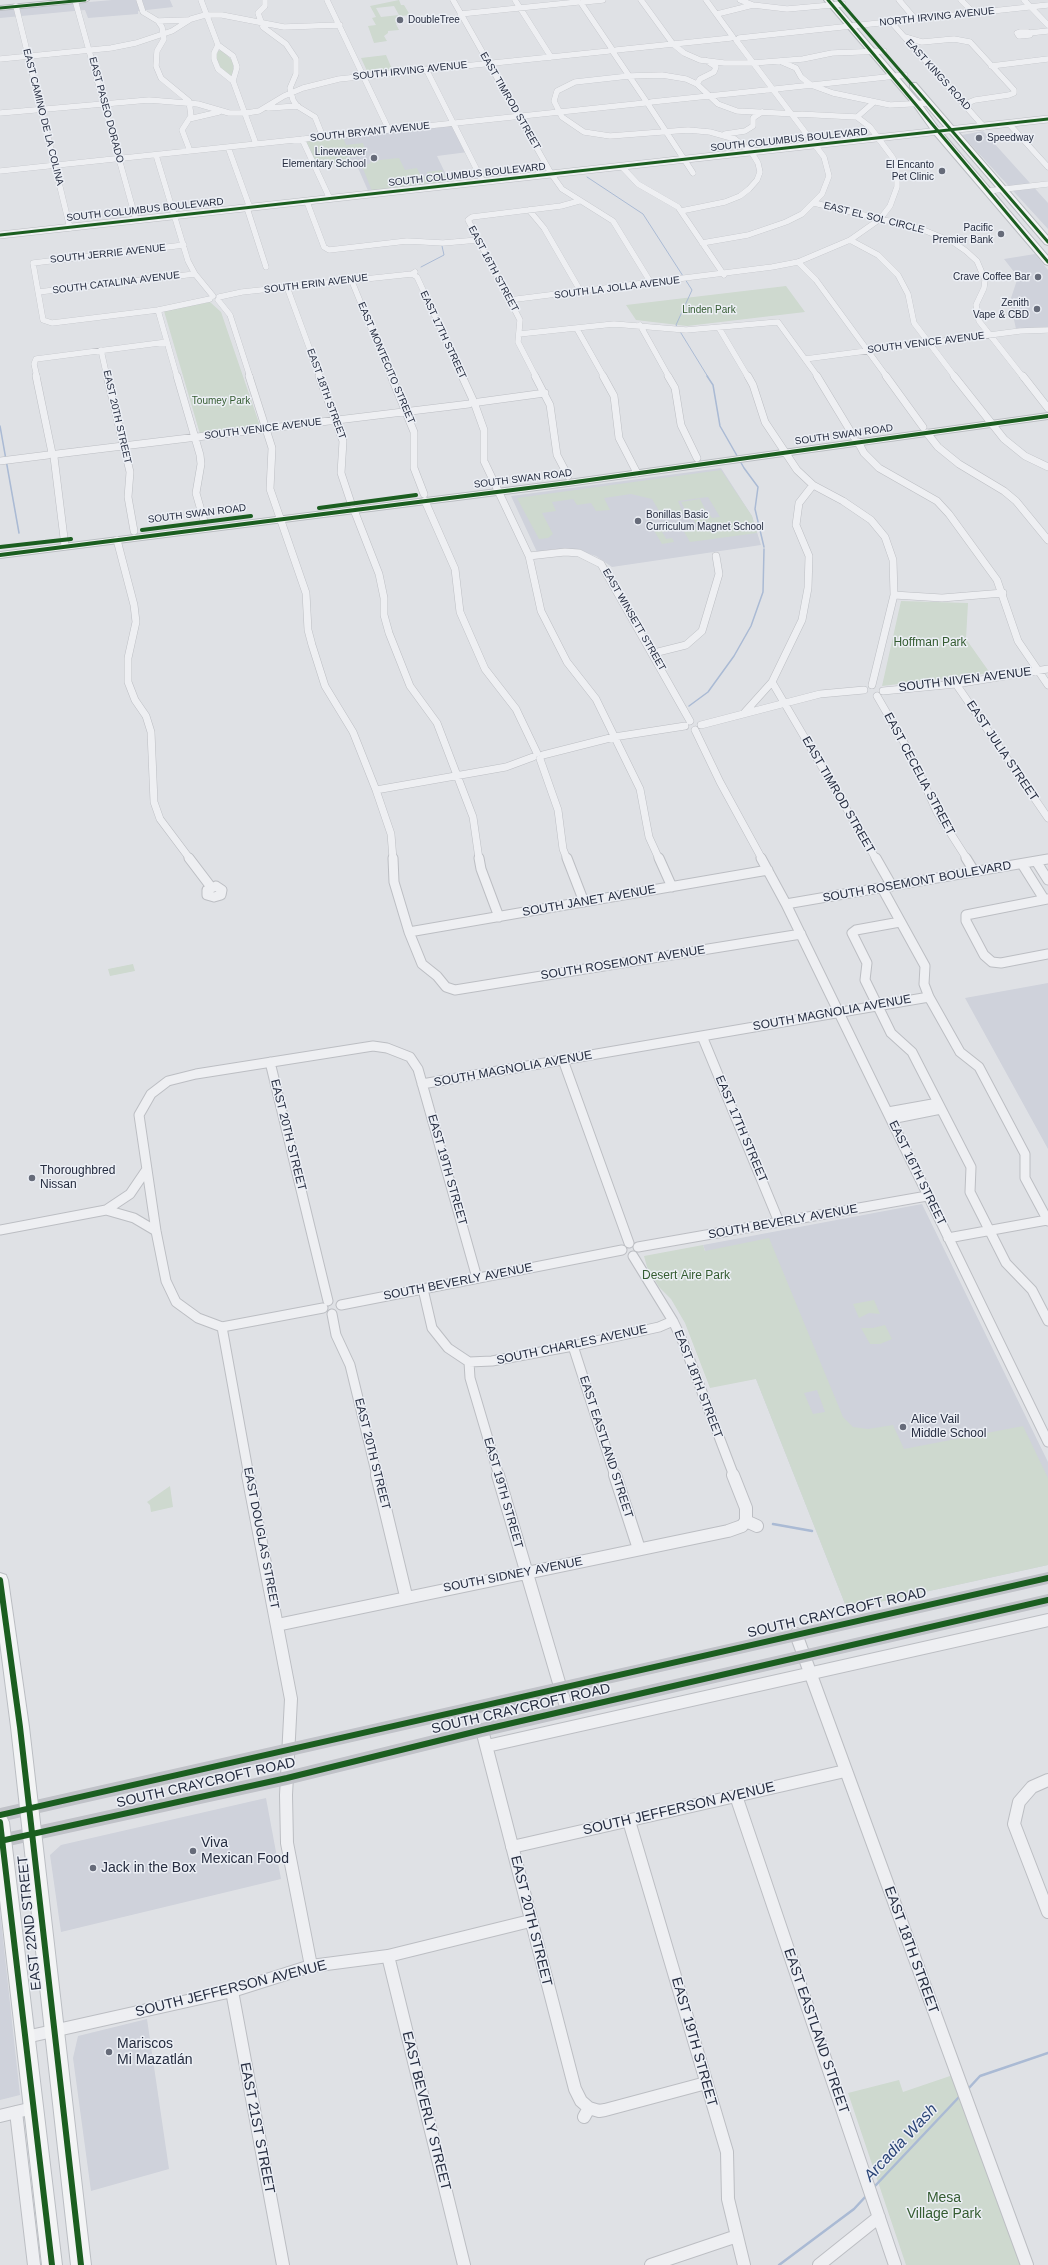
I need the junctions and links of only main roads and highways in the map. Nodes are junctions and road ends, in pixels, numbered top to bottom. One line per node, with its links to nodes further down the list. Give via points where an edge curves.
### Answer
1 (52, 0): 6 (main road)
2 (76, 0): 3 (main road); 7 (main road)
3 (85, 0)
4 (841, 2): 8 (main road)
5 (830, 3): 9 (main road, via 917,104 937,132)
6 (0, 5)
7 (0, 8)
8 (1048, 242)
9 (1044, 253): 10 (main road)
10 (1048, 262)
11 (1048, 408): 13 (main road, SOUTH SWAN ROAD)
12 (1048, 416): 13 (main road, SOUTH SWAN ROAD)
13 (989, 421): 14 (main road, SOUTH SWAN ROAD)
14 (730, 456): 15 (main road, SOUTH SWAN ROAD); 15 (main road, SOUTH SWAN ROAD, via 697,458)
15 (636, 470): 16 (main road, SOUTH SWAN ROAD); 16 (main road, SOUTH SWAN ROAD, via 568,476)
16 (497, 488): 17 (main road, SOUTH SWAN ROAD)
17 (278, 516): 18 (main road, SOUTH SWAN ROAD, via 117,540); 18 (main road, SOUTH SWAN ROAD, via 204,521)
18 (64, 543): 19 (main road, SOUTH SWAN ROAD); 20 (main road, SOUTH SWAN ROAD)
19 (0, 548)
20 (0, 555)
21 (1048, 1578): 24 (main road, SOUTH CRAYCROFT ROAD)
22 (0, 1580): 24 (main road, EAST 22ND STREET)
23 (1048, 1600): 27 (main road, SOUTH CRAYCROFT ROAD, via 567,1710 287,1778)
24 (30, 1808): 25 (main road, SOUTH CRAYCROFT ROAD); 27 (main road, EAST 22ND STREET)
25 (0, 1815)
26 (0, 1822): 28 (main road, EAST 22ND STREET)
27 (33, 1834): 28 (main road, SOUTH CRAYCROFT ROAD); 30 (main road, EAST 22ND STREET)
28 (1, 1841): 29 (main road, EAST 22ND STREET, via 26,2037 25,2110)
29 (52, 2265)
30 (82, 2265)

